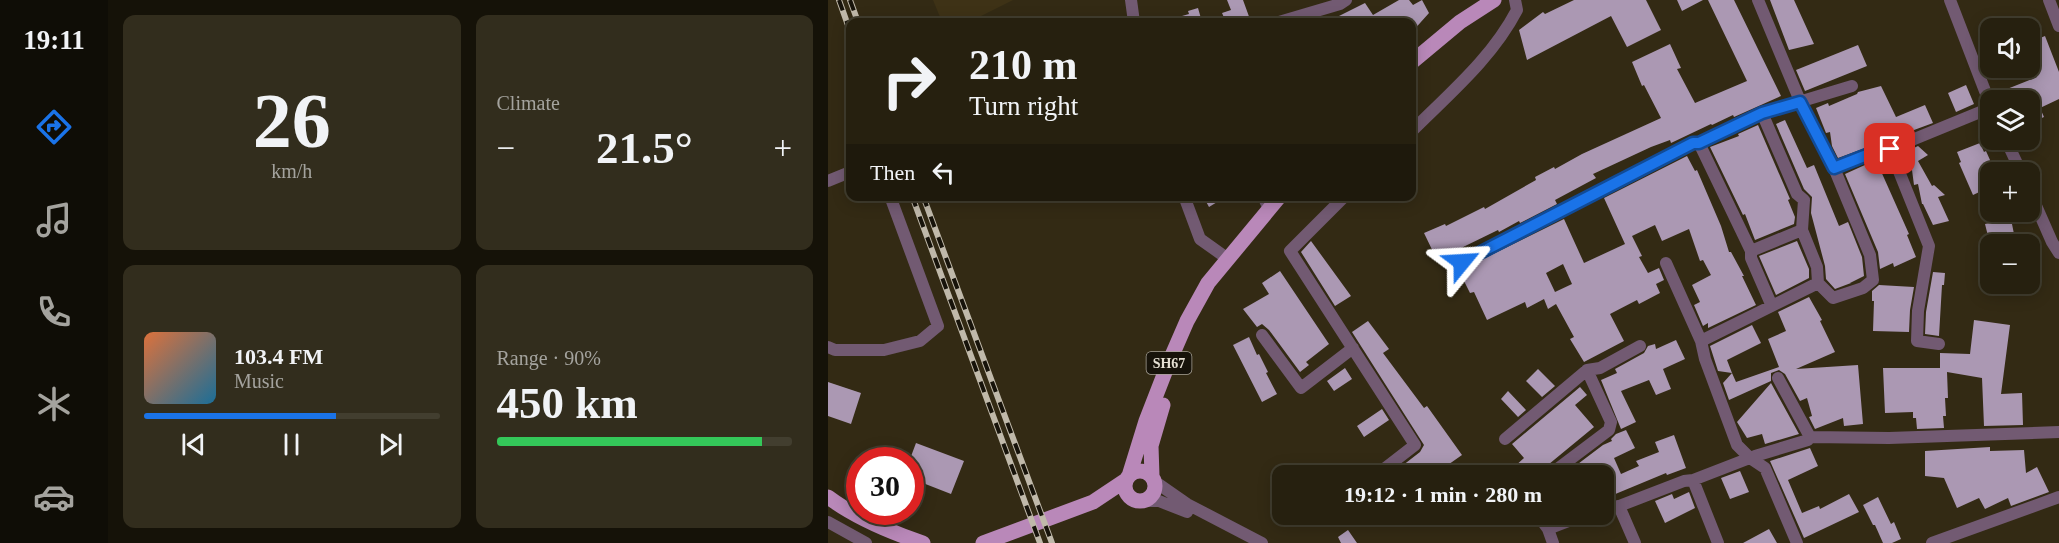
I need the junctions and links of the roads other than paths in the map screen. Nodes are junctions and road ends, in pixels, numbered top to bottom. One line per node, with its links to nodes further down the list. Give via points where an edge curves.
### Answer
1 (1131, 0): 8 (street)
2 (1346, 0): 9 (street)
3 (1494, 0): 11 (main road)
4 (1515, 0): 17 (street, via 1517,10 1509,27 1485,59)
5 (1758, 0): 14 (street)
6 (1950, 0): 13 (street)
7 (2049, 0): 10 (street)
8 (1133, 18)
9 (1293, 18)
10 (2059, 26)
11 (1416, 59)
12 (1852, 86): 14 (street)
13 (1984, 90)
14 (1800, 102): 16 (street); 20 (street)
15 (1980, 110): 19 (street)
16 (1762, 113): 18 (street); 28 (street, via 1797,194 1804,200)
17 (1416, 127)
18 (1699, 143): 29 (street); 32 (street)
19 (1890, 149): 20 (street); 38 (street, via 1929,246 1917,341)
20 (1834, 168): 34 (street, via 1870,255 1873,280 1863,288 1833,298)
21 (846, 174): 22 (street)
22 (828, 181)
23 (892, 201): 40 (street, via 938,326 920,341 884,350)
24 (1186, 201): 31 (street, via 1200,239)
25 (1340, 201): 41 (street, via 1290,250)
26 (1266, 203): 31 (main road, SH67)
27 (2040, 215): 30 (street)
28 (1802, 230): 29 (street); 34 (street, via 1817,267)
29 (1751, 251): 35 (street)
30 (2059, 253)
31 (1228, 259): 50 (main road, SH67, via 1208,283 1187,321 1146,421); 51 (main road, SH67, via 1192,333 1159,416 1151,446)
32 (1462, 262)
33 (1666, 263): 37 (street)
34 (1818, 283): 35 (street)
35 (1771, 304): 37 (street)
36 (1262, 335): 41 (street, via 1301,388)
37 (1701, 341): 47 (street, via 1737,445)
38 (1939, 344)
39 (1640, 346): 42 (street, via 1600,368)
40 (828, 347)
41 (1353, 348): 48 (street, via 1415,445)
42 (1587, 369): 46 (street); 49 (street, via 1611,422 1609,430)
43 (1778, 378): 45 (street)
44 (2059, 432): 45 (street)
45 (1810, 437): 47 (street)
46 (1505, 439)
47 (1750, 458): 52 (street); 73 (street, via 1765,468)
48 (1389, 465)
49 (1563, 465)
50 (1128, 478): 51 (main road, via 1138,471); 55 (main road, SH67, via 1125,490); 56 (main road)
51 (1153, 478): 55 (main road, SH67, via 1153,495); 69 (street, via 1187,504)
52 (1693, 480): 58 (street); 72 (street)
53 (828, 497): 67 (main road, via 877,525)
54 (2059, 497): 74 (street)
55 (1138, 500): 56 (main road); 68 (street, via 1175,506)
56 (1093, 502): 64 (main road)
57 (828, 505): 66 (main road)
58 (1619, 506): 59 (street); 71 (street)
59 (1614, 507)
60 (828, 522): 65 (street)
61 (1545, 525): 63 (street)
62 (1558, 525): 63 (street)
63 (1548, 529): 70 (street)
64 (990, 540)
65 (866, 543)
66 (899, 543)
67 (923, 543)
68 (1251, 543)
69 (1262, 543)
70 (1553, 543)
71 (1635, 543)
72 (1718, 543)
73 (1797, 543)
74 (1932, 543)

